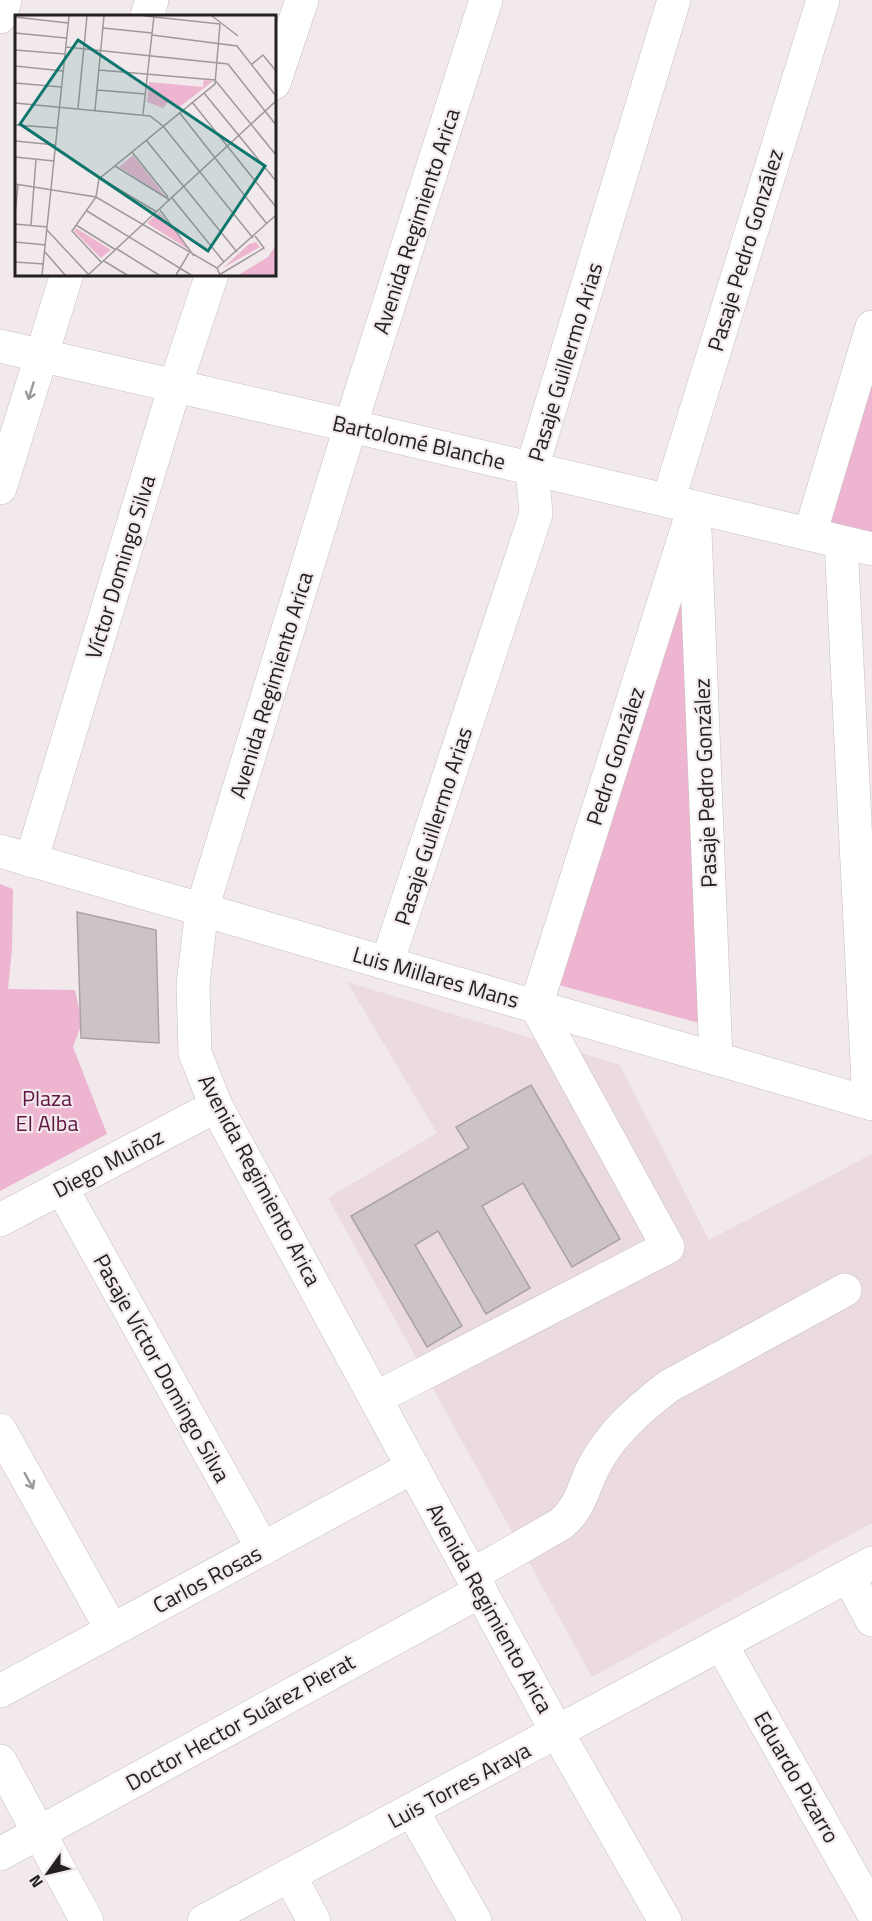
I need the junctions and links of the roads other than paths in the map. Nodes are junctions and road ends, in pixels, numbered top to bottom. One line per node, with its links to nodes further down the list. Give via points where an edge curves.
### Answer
1 (5, 0): 8 (street)
2 (152, 0): 7 (street)
3 (302, 0): 9 (street)
4 (486, 0): 16 (street, Avenida Regimiento Arica)
5 (674, 0): 17 (street, Pasaje Guillermo Arias)
6 (823, 0): 19 (street, Pasaje Pedro González)
7 (147, 15)
8 (0, 17)
9 (276, 78)
10 (66, 276): 14 (street)
11 (211, 276): 15 (street, Víctor Domingo Silva)
12 (872, 327): 20 (street)
13 (0, 346): 14 (street, Bartolomé Blanche)
14 (42, 356): 15 (street, Bartolomé Blanche); 18 (street, one-way to 18)
15 (176, 386): 16 (street, Bartolomé Blanche); 23 (street, Víctor Domingo Silva)
16 (351, 426): 17 (street, Bartolomé Blanche); 24 (street, Avenida Regimiento Arica)
17 (532, 468): 19 (street, Bartolomé Blanche); 25 (street, Pasaje Guillermo Arias, via 536,514)
18 (0, 488)
19 (681, 504): 20 (street, Bartolomé Blanche); 26 (street, Pedro González); 27 (street, Pasaje Pedro González)
20 (810, 534): 21 (street, Bartolomé Blanche)
21 (857, 546): 28 (street)
22 (0, 851): 23 (street, Luis Millares Mans)
23 (31, 861): 24 (street, Luis Millares Mans)
24 (202, 909): 25 (street, Luis Millares Mans); 29 (street, Avenida Regimiento Arica, via 193,984 195,1053)
25 (387, 963): 26 (street, Luis Millares Mans)
26 (536, 1006): 27 (street, Luis Millares Mans); 33 (street, via 668,1247)
27 (716, 1059): 28 (street, Luis Millares Mans)
28 (870, 1103)
29 (216, 1106): 30 (street, Diego Muñoz); 33 (street, Avenida Regimiento Arica)
30 (61, 1187): 31 (street, Diego Muñoz); 36 (street, Pasaje Víctor Domingo Silva)
31 (0, 1220)
32 (845, 1290): 38 (street, Doctor Hector Suárez Pierat, via 669,1386 644,1405 603,1451 571,1516)
33 (376, 1398): 35 (street, Avenida Regimiento Arica)
34 (0, 1430): 40 (street, one-way to 40)
35 (413, 1467): 36 (street, Carlos Rosas); 38 (street, Avenida Regimiento Arica)
36 (263, 1548): 40 (street, Carlos Rosas)
37 (860, 1570): 39 (street); 41 (street, Luis Torres Araya)
38 (476, 1583): 43 (street, Avenida Regimiento Arica); 46 (street, Doctor Hector Suárez Pierat)
39 (872, 1620)
40 (112, 1630): 42 (street, Carlos Rosas)
41 (721, 1644): 43 (street, Luis Torres Araya); 49 (street, Eduardo Pizarro)
42 (0, 1691)
43 (557, 1732): 45 (street, Luis Torres Araya); 54 (street, Avenida Regimiento Arica)
44 (0, 1761): 46 (street)
45 (412, 1810): 48 (street, Luis Torres Araya); 53 (street)
46 (39, 1833): 47 (street, Doctor Hector Suárez Pierat); 50 (street)
47 (0, 1854)
48 (289, 1875): 51 (street, Luis Torres Araya); 52 (street)
49 (872, 1911)
50 (87, 1921)
51 (204, 1921)
52 (314, 1921)
53 (475, 1921)
54 (665, 1921)

